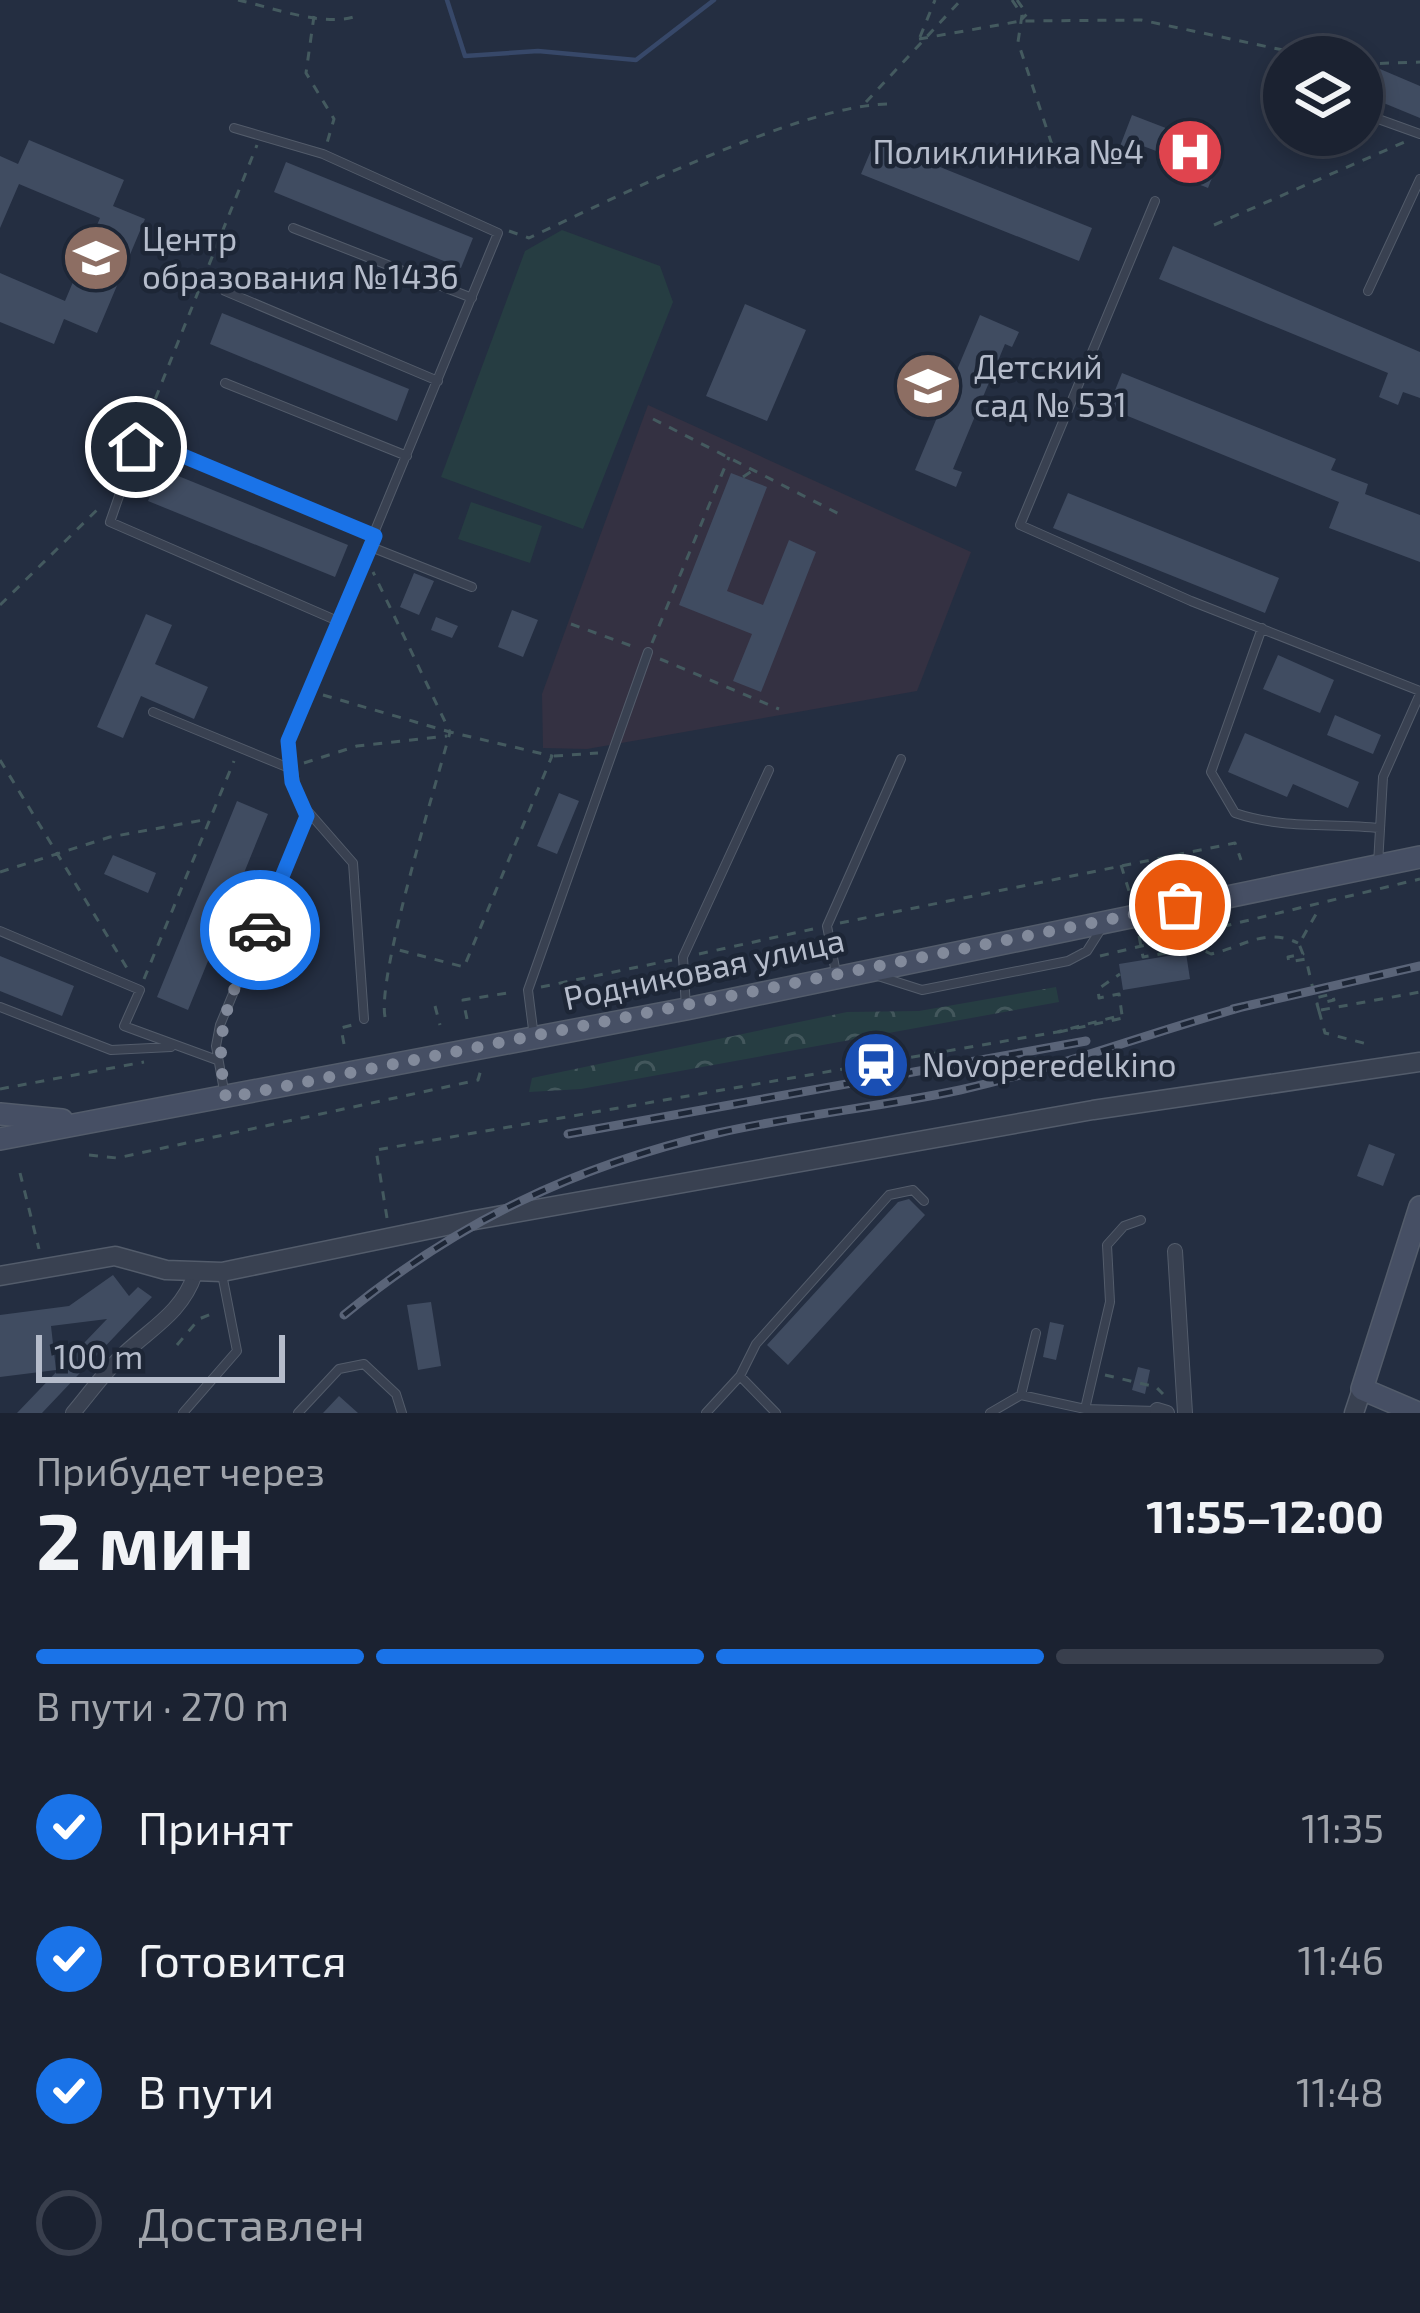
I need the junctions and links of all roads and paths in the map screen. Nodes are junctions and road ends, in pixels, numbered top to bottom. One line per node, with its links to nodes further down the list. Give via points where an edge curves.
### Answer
1 (238, 0): 6 (path)
2 (935, 0): 8 (path)
3 (961, 0): 8 (path)
4 (1014, 0): 7 (path)
5 (361, 14): 6 (path)
6 (314, 16): 18 (path, via 306,73 334,119)
7 (1021, 21): 8 (path); 9 (path, via 1141,20); 19 (path, via 1018,42)
8 (919, 38): 12 (path)
9 (1263, 46)
10 (1420, 62): 11 (path)
11 (1383, 63)
12 (865, 103): 13 (path); 24 (path, via 529,238)
13 (894, 104)
14 (1383, 121): 17 (lane)
15 (234, 128): 16 (lane)
16 (262, 132): 24 (lane); 31 (path)
17 (1420, 135): 22 (path)
18 (327, 143)
19 (1060, 169)
20 (1420, 179): 25 (lane)
21 (1155, 201): 47 (lane, via 1020,525)
22 (1214, 225)
23 (292, 228): 27 (lane)
24 (498, 233): 27 (lane)
25 (1368, 291)
26 (225, 292): 28 (lane)
27 (472, 298): 28 (lane)
28 (438, 381): 34 (lane)
29 (225, 382): 34 (lane)
30 (136, 403): 31 (path)
31 (151, 411): 33 (path)
32 (653, 419): 35 (path)
33 (136, 447): 38 (lane); 40 (lane, via 152,443)
34 (407, 456): 40 (lane)
35 (729, 457): 36 (path); 41 (path)
36 (753, 470): 37 (path); 39 (path)
37 (742, 477)
38 (123, 484): 44 (path); 45 (lane, via 110,522)
39 (845, 517)
40 (373, 542): 43 (lane); 45 (lane); 53 (path, via 374,573)
41 (679, 578): 42 (path); 48 (path)
42 (688, 581)
43 (472, 587)
44 (0, 605)
45 (340, 622): 49 (lane)
46 (572, 624): 48 (path)
47 (1262, 628): 50 (lane); 63 (lane, via 1211,772 1234,813 1277,827)
48 (648, 652): 51 (path); 55 (lane)
49 (310, 691): 53 (path); 59 (lane, via 288,741)
50 (1420, 693): 63 (lane, via 1384,777)
51 (779, 709)
52 (153, 712): 54 (lane)
53 (449, 734): 56 (path); 59 (path, via 357,746); 81 (path)
54 (239, 748): 59 (lane); 62 (path)
55 (615, 749): 56 (path); 88 (lane)
56 (552, 756): 81 (path, via 464,967)
57 (901, 759): 74 (lane)
58 (0, 760): 64 (path)
59 (289, 768): 61 (lane)
60 (769, 770): 82 (lane)
61 (307, 816): 95 (lane, via 352,863); 102 (lane, via 220,1025)
62 (211, 819): 64 (path, via 110,837); 87 (path)
63 (1380, 829): 68 (lane)
64 (61, 856): 69 (path); 87 (path)
65 (1420, 857): 68 (main road, Родниковая улица)
66 (1241, 860): 67 (path, via 1235,843)
67 (1121, 865): 71 (path); 74 (path)
68 (1378, 866): 73 (main road, Родниковая улица)
69 (0, 872)
70 (1420, 879): 72 (path)
71 (1129, 891)
72 (1320, 905): 77 (path); 78 (path)
73 (1106, 920): 84 (main road, Родниковая улица); 84 (lane, via 1088,951 1068,961 922,990)
74 (827, 926): 82 (path); 86 (lane)
75 (0, 931): 87 (lane)
76 (1138, 935): 79 (path)
77 (1194, 937): 79 (path); 80 (path)
78 (1299, 944): 80 (path, via 1279,936 1211,954); 93 (path, via 1303,954 1289,962 1306,959 1315,998 1334,1000 1317,1004)
79 (1141, 946): 80 (path, via 1143,957); 83 (path)
80 (1197, 947)
81 (395, 949): 94 (path)
82 (683, 957): 88 (path); 92 (lane)
83 (1093, 957)
84 (867, 968): 86 (main road, Родниковая улица)
85 (1120, 974): 115 (path, via 1097,989 1099,998 1119,994 1122,1015 1057,1032 376,1150)
86 (836, 975): 92 (main road, Родниковая улица)
87 (140, 990): 101 (lane, via 124,1026)
88 (528, 990): 96 (path, via 463,1000); 98 (lane)
89 (1420, 992): 93 (path)
90 (435, 1006): 97 (path)
91 (0, 1007): 101 (lane, via 111,1050)
92 (686, 1009): 98 (main road, Родниковая улица)
93 (1319, 1011): 100 (path, via 1325,1033)
94 (385, 1017)
95 (364, 1019): 99 (path, via 341,1028)
96 (467, 1019)
97 (440, 1025)
98 (534, 1038): 107 (main road, Родниковая улица)
99 (344, 1044)
100 (1371, 1045)
101 (179, 1047): 102 (lane)
102 (218, 1061): 107 (lane)
103 (1420, 1062): 119 (street, via 1070,1114)
104 (481, 1064): 111 (path, via 478,1081 117,1158)
105 (113, 1067): 106 (path)
106 (0, 1089)
107 (226, 1098): 109 (main road, Родниковая улица)
108 (0, 1114): 109 (main road)
109 (87, 1123): 110 (main road, Родниковая улица)
110 (0, 1138)
111 (89, 1155)
112 (20, 1173): 118 (path)
113 (924, 1201): 126 (lane, via 913,1190 889,1195 756,1343)
114 (1420, 1207): 127 (main road)
115 (387, 1218)
116 (1142, 1220): 125 (lane, via 1107,1246 1110,1302)
117 (1175, 1251): 138 (street)
118 (41, 1256)
119 (222, 1272): 120 (street); 132 (lane, via 237,1351)
120 (195, 1274): 121 (street, via 115,1256); 131 (street, via 171,1315 121,1356)
121 (0, 1276)
122 (216, 1312): 124 (path)
123 (1036, 1333): 128 (lane)
124 (177, 1345)
125 (1093, 1373): 129 (path, via 1156,1387); 130 (lane)
126 (740, 1376): 135 (lane); 136 (lane)
127 (1362, 1389): 139 (street); 140 (main road)
128 (1021, 1396): 130 (lane); 137 (lane)
129 (1164, 1408): 130 (lane)
130 (1084, 1409)
131 (73, 1413)
132 (183, 1413)
133 (298, 1413): 134 (lane, via 339,1369 364,1364 396,1394)
134 (402, 1413)
135 (706, 1413)
136 (776, 1413)
137 (990, 1413)
138 (1185, 1413)
139 (1354, 1413)
140 (1418, 1413)

